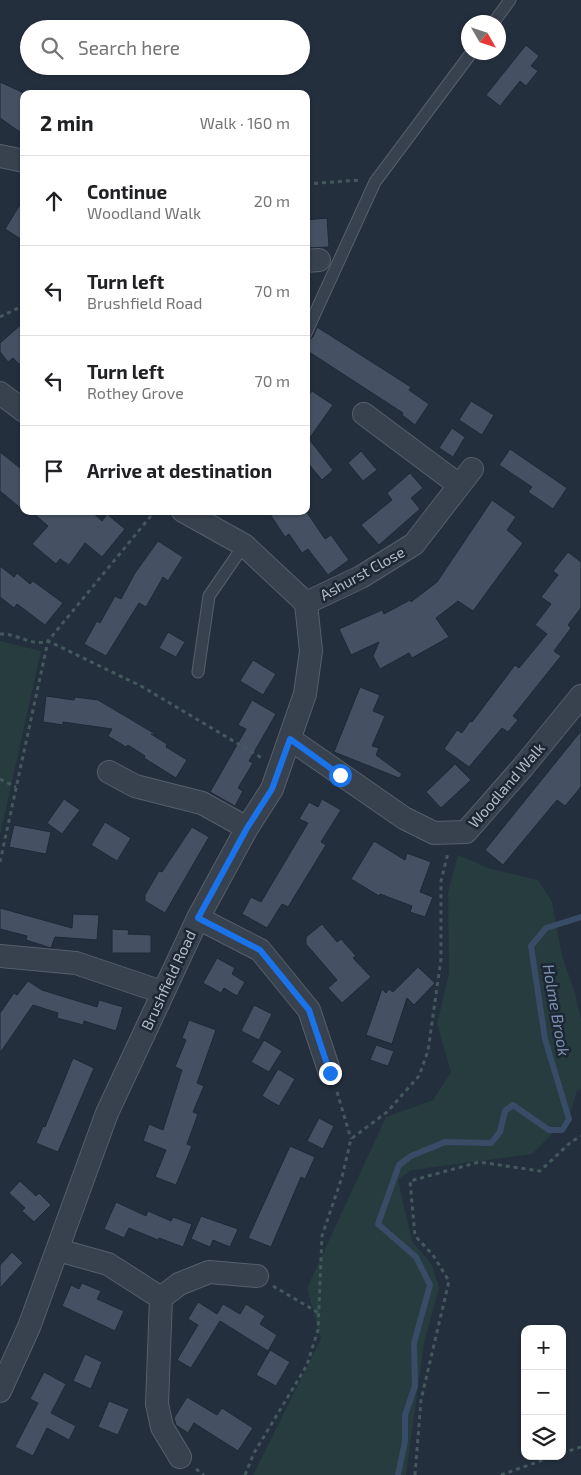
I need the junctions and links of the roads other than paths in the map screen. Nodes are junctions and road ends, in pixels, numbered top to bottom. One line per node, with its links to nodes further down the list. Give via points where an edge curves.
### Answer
1 (510, 0): 2 (lane)
2 (499, 15)
3 (466, 60): 6 (lane, via 377,179)
4 (0, 156): 5 (street)
5 (20, 160)
6 (310, 323)
7 (0, 393): 8 (street)
8 (20, 407)
9 (364, 414): 12 (street, Ashurst Close, via 465,477 414,544 361,577)
10 (190, 515): 11 (street)
11 (244, 545): 12 (street); 13 (lane, via 209,596)
12 (306, 603): 15 (street, Brushfield Road, via 311,651 305,694)
13 (198, 672)
14 (581, 696): 15 (street, Woodland Walk, via 466,832 434,833 404,818)
15 (290, 739): 17 (street, Brushfield Road, via 272,789)
16 (108, 772): 17 (street, via 135,786 202,803)
17 (247, 828): 18 (street, Brushfield Road)
18 (198, 918): 20 (street, Brushfield Road); 21 (street, via 260,950 309,1010)
19 (0, 956): 20 (street, via 76,963)
20 (162, 992): 22 (street, Brushfield Road, via 107,1113)
21 (330, 1073)
22 (58, 1250): 24 (street, via 108,1264); 25 (street, Brushfield Road)
23 (257, 1276): 24 (street, via 209,1272 179,1284)
24 (161, 1298): 26 (street, via 158,1404 162,1427)
25 (0, 1391)
26 (180, 1457)

